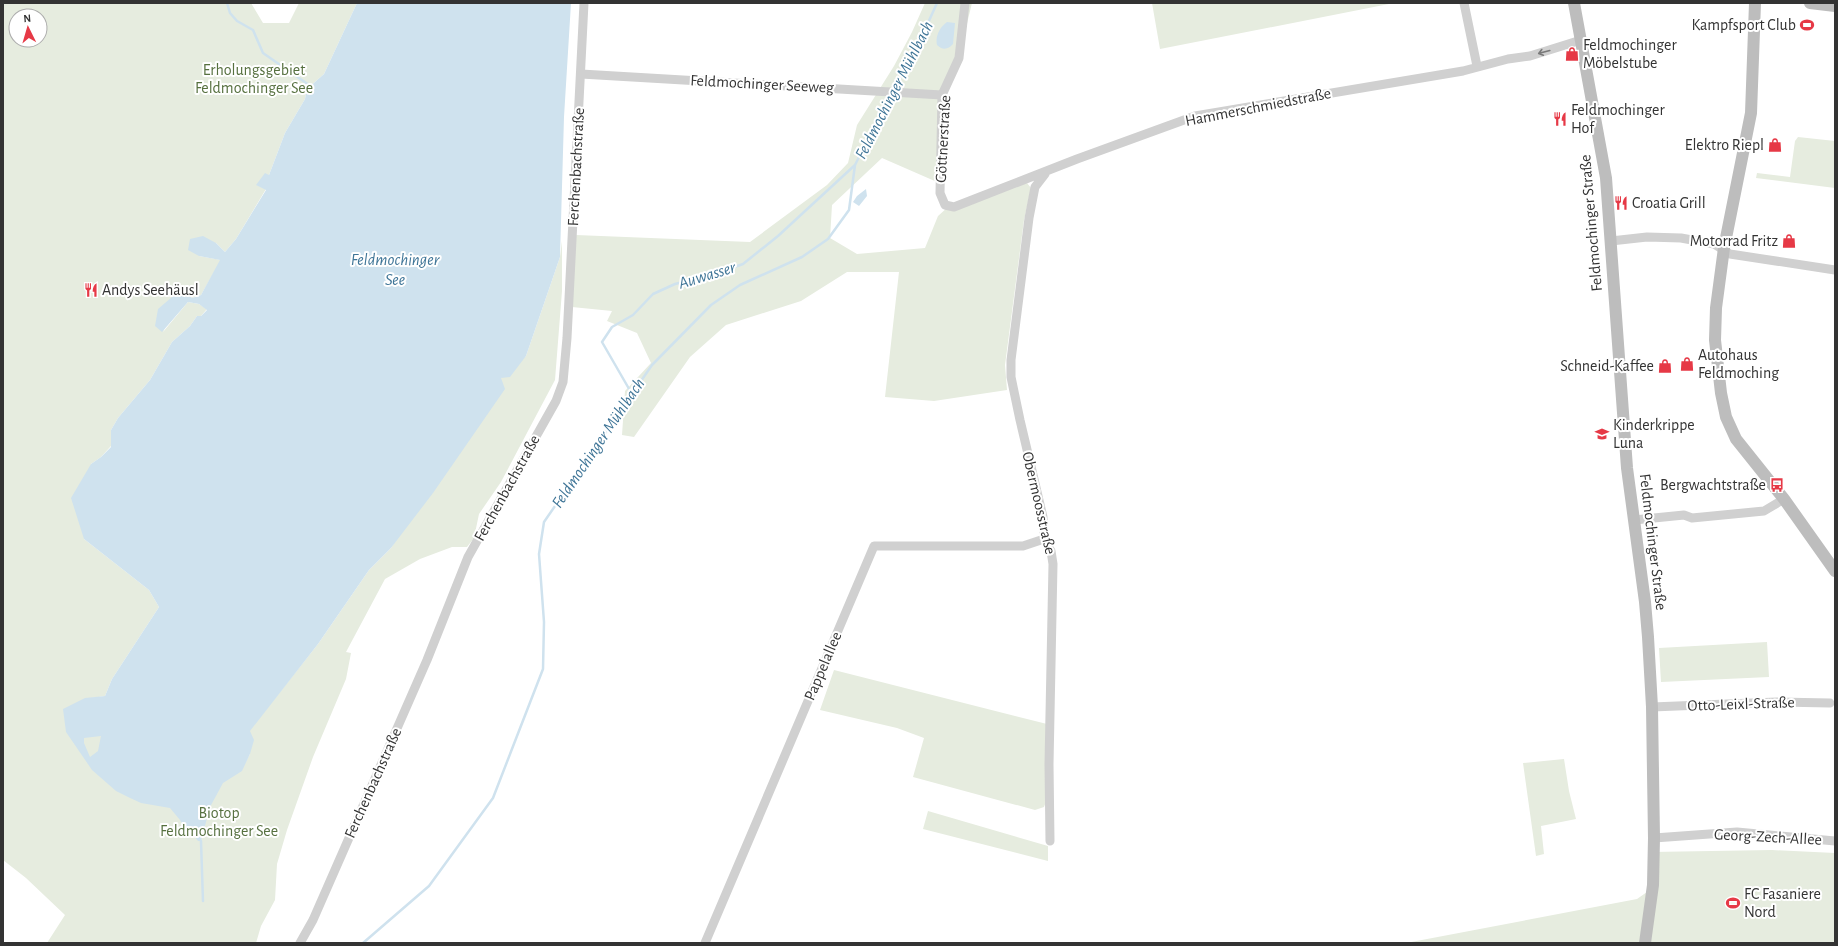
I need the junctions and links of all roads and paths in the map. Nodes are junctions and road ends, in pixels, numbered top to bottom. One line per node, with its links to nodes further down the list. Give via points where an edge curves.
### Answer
1 (584, 3): 10 (street, Ferchenbachstraße)
2 (965, 3): 11 (street, Göttnerstraße, via 959,58)
3 (1464, 3): 9 (street)
4 (1574, 3): 8 (main road, Feldmochinger Straße)
5 (1755, 3): 15 (main road, via 1750,113)
6 (1810, 3): 7 (main road)
7 (1835, 6)
8 (1581, 40): 9 (street, Hammerschmiedstraße, one-way to 9, via 1530,56); 14 (main road, Feldmochinger Straße, via 1606,178)
9 (1477, 66): 12 (street, Hammerschmiedstraße, via 1463,71 1195,116)
10 (581, 74): 11 (street, Feldmochinger Seeweg); 26 (street, Ferchenbachstraße, via 563,382 556,401 468,557 421,675 313,920)
11 (942, 95): 13 (street, Göttnerstraße, via 940,193)
12 (1048, 172): 13 (street, Hammerschmiedstraße, via 954,207); 19 (street, Obermoosstraße, via 1035,187 1028,218 1011,360 1011,377 1020,420 1044,516)
13 (945, 205)
14 (1611, 241): 15 (street, via 1647,237 1681,238); 18 (main road, Feldmochinger Straße, via 1622,412)
15 (1724, 248): 16 (street, via 1730,254); 17 (main road, via 1716,308 1715,340 1726,417 1739,443)
16 (1835, 270)
17 (1784, 500): 18 (street, via 1764,511 1692,518 1684,515); 20 (main road)
18 (1634, 520): 22 (main road, Feldmochinger Straße, via 1645,602)
19 (1044, 539): 25 (street, Obermoosstraße, via 1051,551 1053,564); 27 (street, Pappelallee, via 1023,546 874,546)
20 (1835, 571)
21 (1830, 703): 22 (street, Otto-Leixl-Straße, via 1777,702)
22 (1652, 707): 23 (main road, Feldmochinger Straße)
23 (1654, 838): 24 (street, Georg-Zech-Allee, via 1737,832); 28 (main road, Feldmochinger Straße, via 1653,885)
24 (1835, 841)
25 (1050, 842)
26 (300, 943)
27 (705, 943)
28 (1645, 943)

